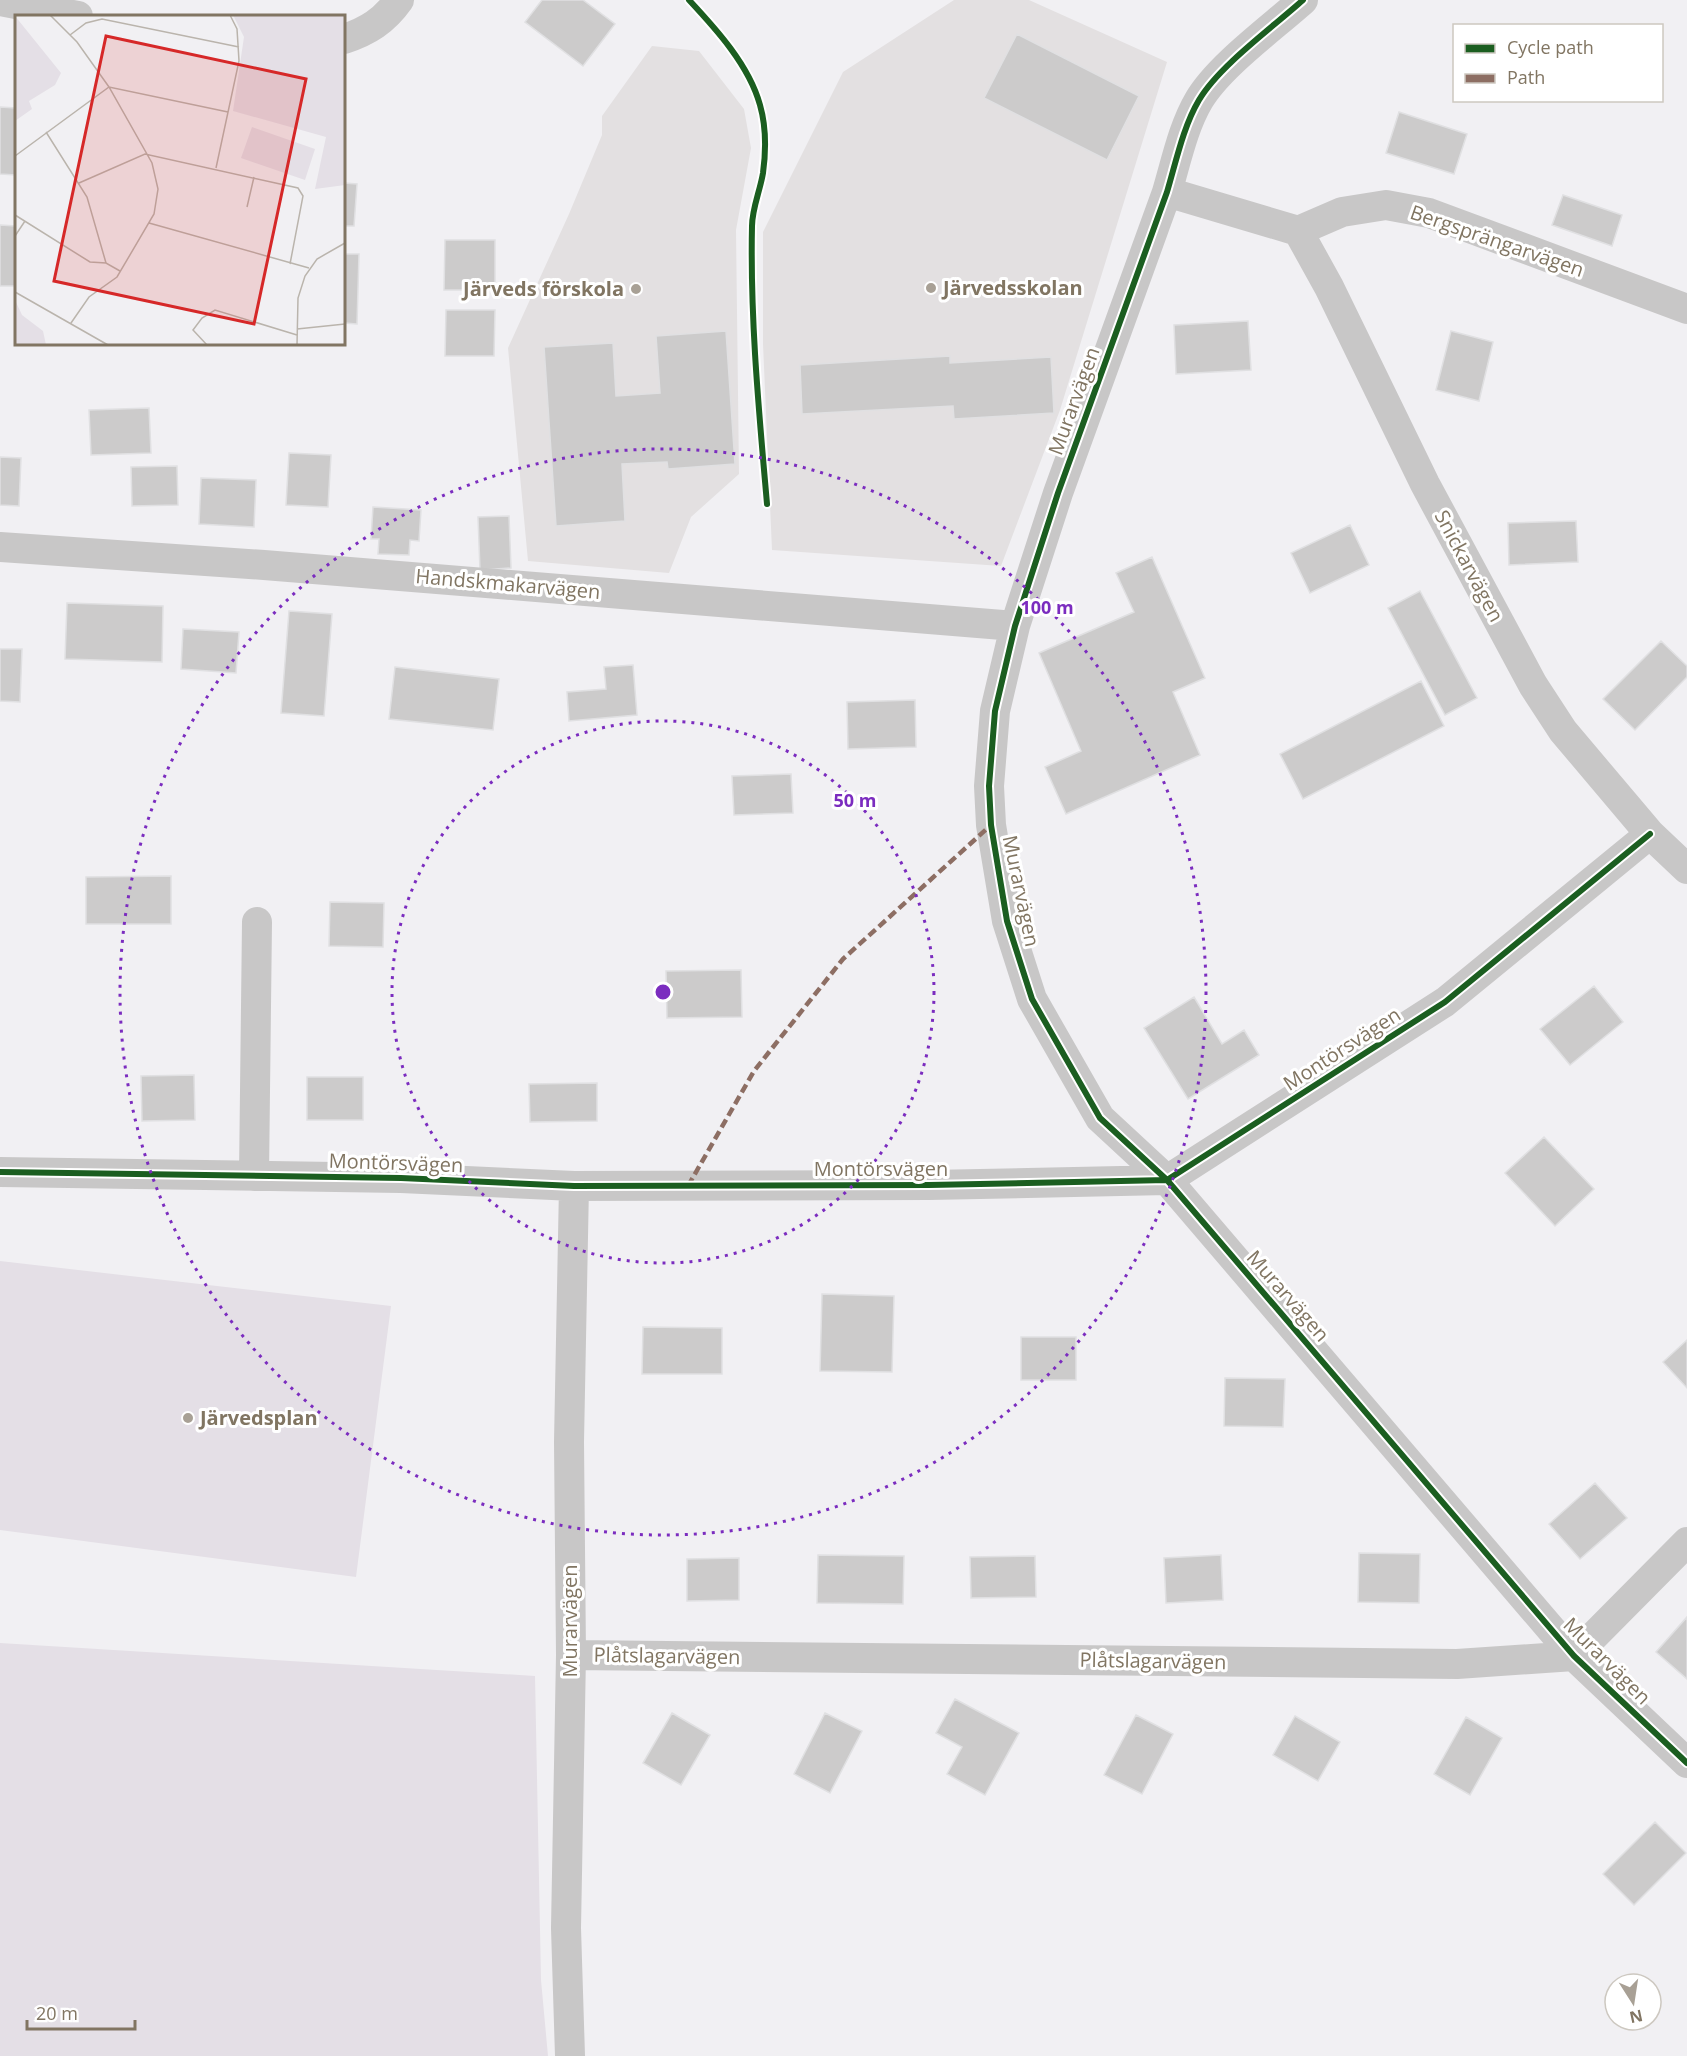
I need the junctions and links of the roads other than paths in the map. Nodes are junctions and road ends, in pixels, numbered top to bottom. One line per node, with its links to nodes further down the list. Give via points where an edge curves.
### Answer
1 (399, 0): 5 (street, via 376,25)
2 (1303, 0): 6 (street, Murarvägen, via 1227,66 1199,99)
3 (0, 2): 4 (street)
4 (72, 15)
5 (345, 39)
6 (1167, 192): 7 (street); 10 (street, Murarvägen, via 1058,494)
7 (1298, 231): 8 (street, Bergsprängarvägen, via 1342,212 1386,205 1429,213); 11 (street, Snickarvägen, via 1425,484 1533,685 1563,731)
8 (1687, 309)
9 (0, 547): 10 (street, Handskmakarvägen)
10 (1015, 626): 16 (street, Murarvägen, via 995,711 989,786 991,825 1007,921 1032,999 1100,1118)
11 (1650, 834): 12 (street, Snickarvägen); 16 (street, Montörsvägen, via 1445,1002)
12 (1687, 868)
13 (257, 922): 15 (street)
14 (0, 1172): 15 (street, Montörsvägen)
15 (254, 1176): 17 (street, Montörsvägen)
16 (1167, 1180): 17 (street, Montörsvägen); 20 (street, Murarvägen)
17 (574, 1186): 19 (street, Murarvägen, via 569,1442)
18 (1687, 1542): 20 (street)
19 (571, 1655): 20 (street, Plåtslagarvägen, via 1458,1664); 22 (street, Murarvägen, via 566,1929)
20 (1574, 1656): 21 (street, Murarvägen)
21 (1687, 1763)
22 (570, 2056)

